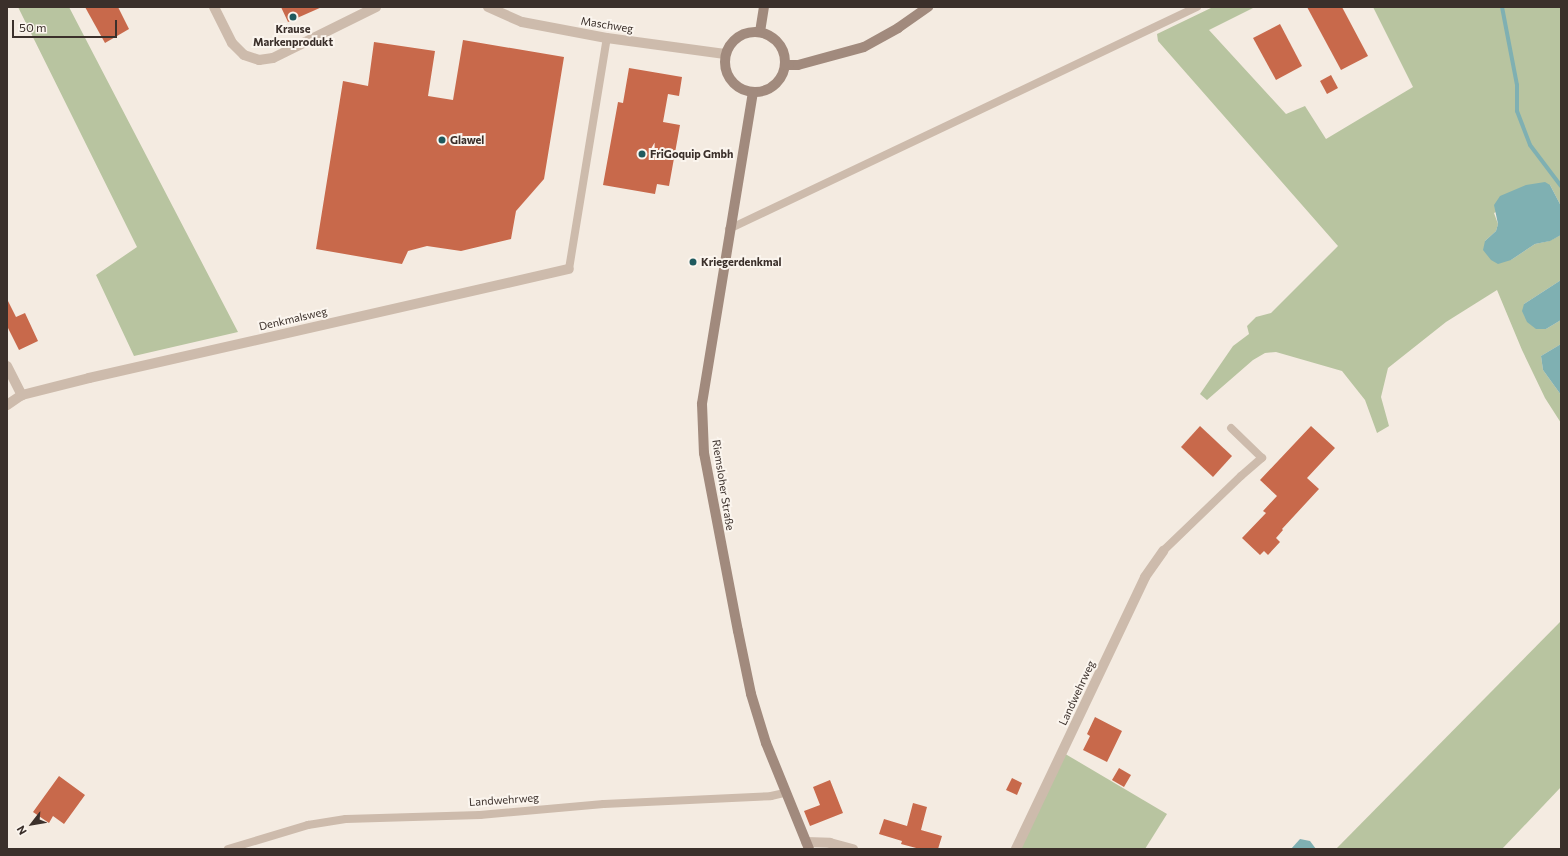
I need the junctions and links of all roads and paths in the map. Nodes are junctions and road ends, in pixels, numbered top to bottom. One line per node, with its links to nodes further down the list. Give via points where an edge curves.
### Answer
1 (214, 7): 2 (street, via 232,43 244,55 259,60 273,58)
2 (376, 7)
3 (488, 7): 8 (street, Maschweg, via 522,22)
4 (764, 7): 7 (main road)
5 (928, 7): 10 (main road, via 864,47 798,65)
6 (1197, 7): 12 (lane)
7 (760, 32): 9 (main road, via 738,37); 10 (main road, via 776,40 784,56)
8 (607, 38): 9 (street, Maschweg); 13 (lane)
9 (725, 54): 11 (main road, via 726,71 730,79 736,86)
10 (785, 65): 11 (main road, via 774,85 762,91)
11 (752, 92): 12 (main road, Riemsloher Straße)
12 (729, 229): 19 (main road, Riemsloher Straße, via 702,404 704,452 752,694)
13 (569, 268): 15 (street, Denkmalsweg)
14 (7, 366): 15 (street)
15 (22, 395): 16 (street, Denkmalsweg)
16 (7, 405)
17 (1230, 428): 18 (lane, via 1262,458)
18 (1163, 551): 23 (street, Landwehrweg, via 1145,577)
19 (784, 793): 20 (main road, Riemsloher Straße); 21 (lane, Landwehrweg, via 771,796 604,804 480,815 346,819 308,825)
20 (807, 846): 22 (street, via 830,843)
21 (228, 849)
22 (853, 849)
23 (1016, 849)

